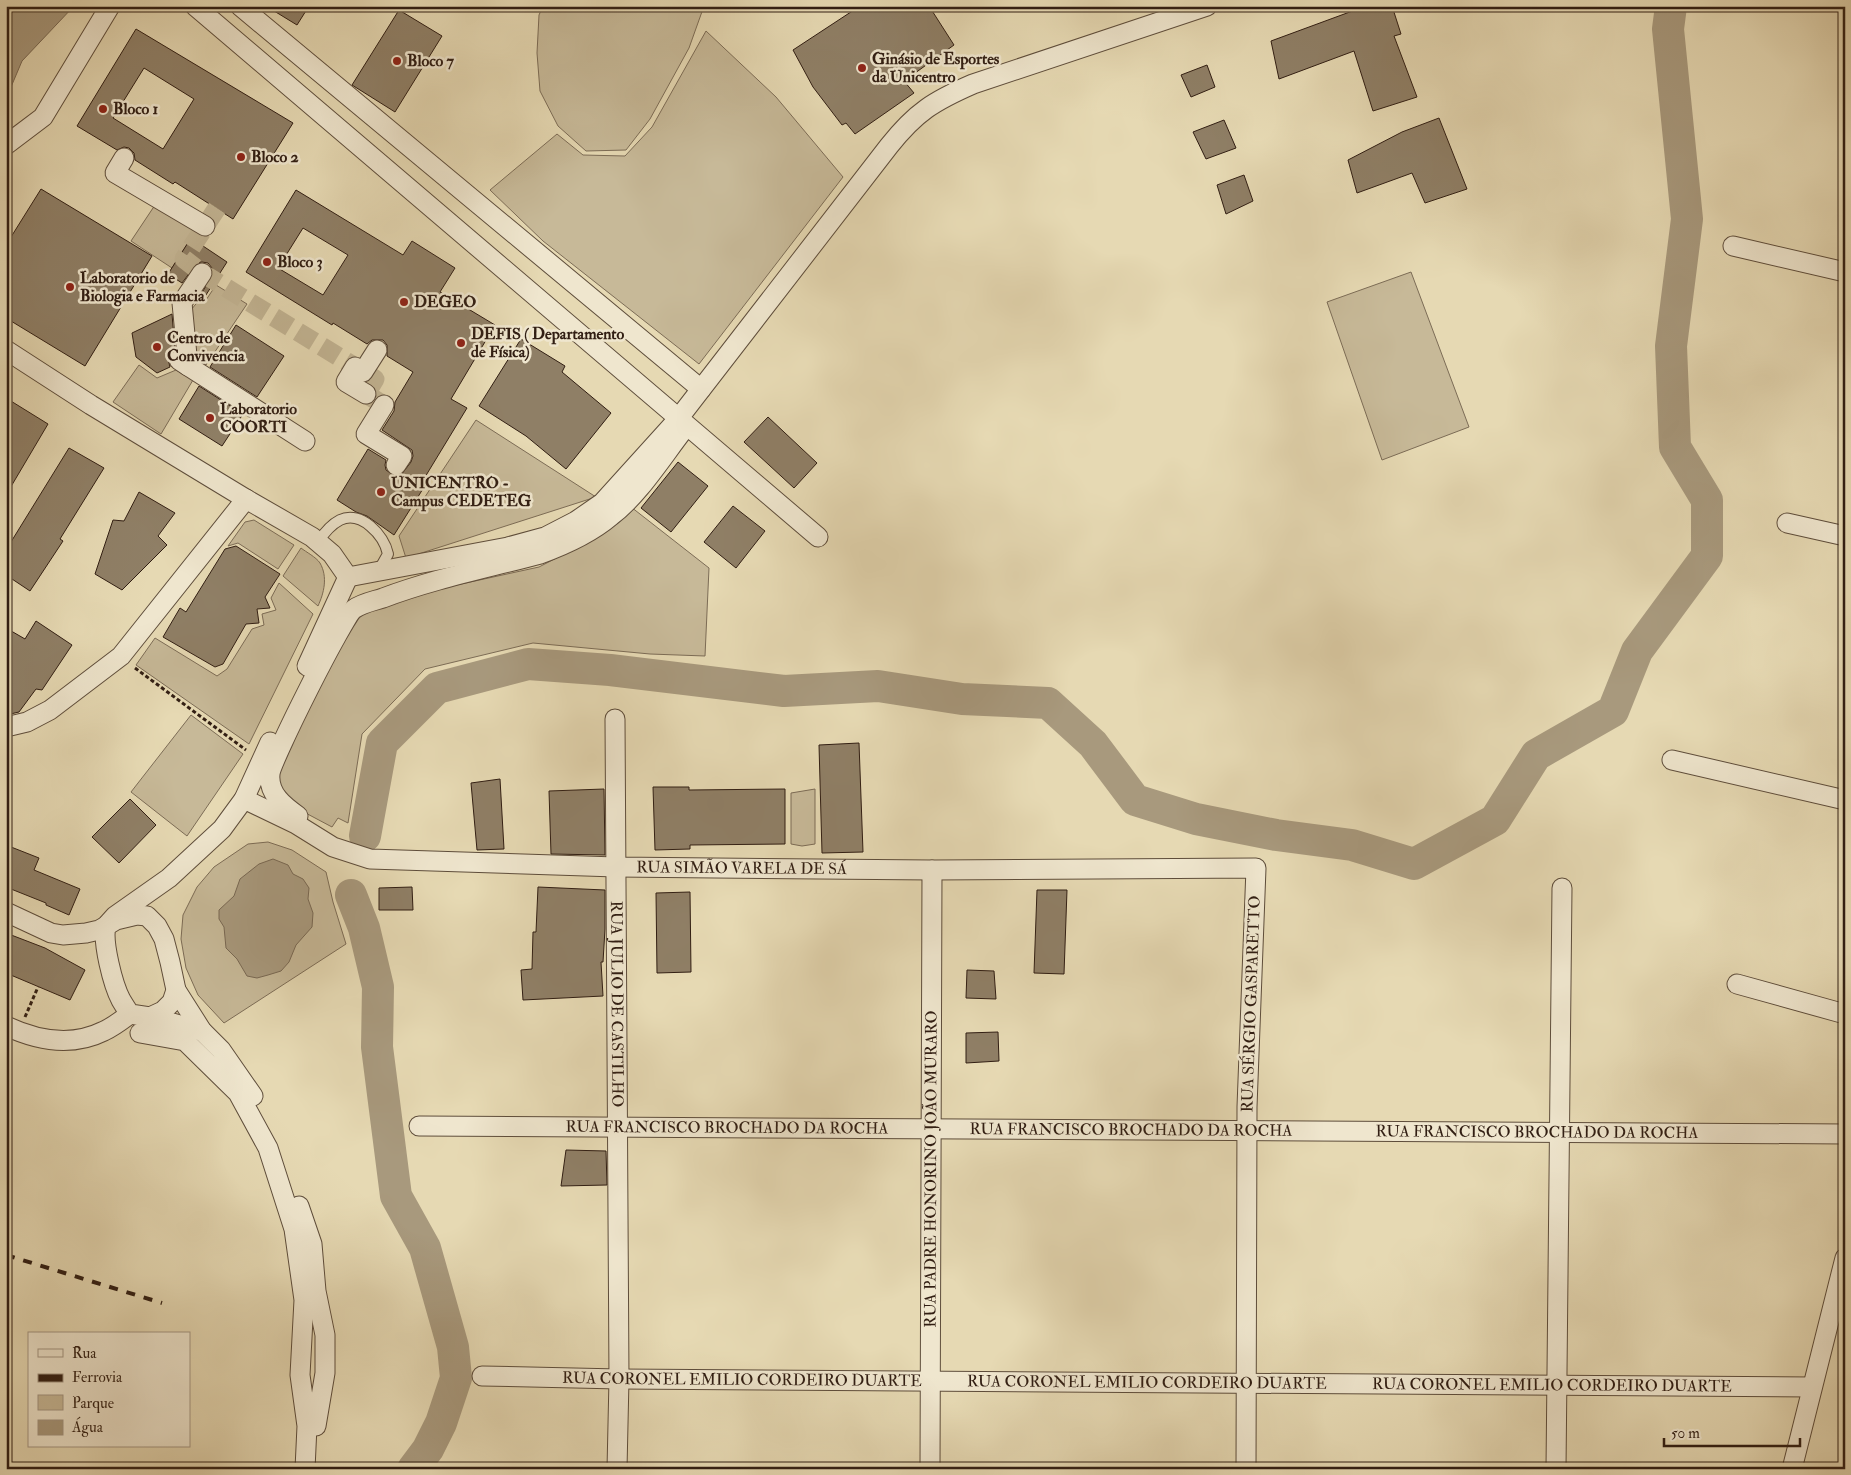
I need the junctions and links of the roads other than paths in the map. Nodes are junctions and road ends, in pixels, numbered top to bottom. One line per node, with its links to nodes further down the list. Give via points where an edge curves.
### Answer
1 (110, 6): 5 (street, via 42,117)
2 (195, 6): 16 (street)
3 (240, 6): 13 (street)
4 (1207, 6): 13 (street, via 973,84 928,107 907,124 889,146)
5 (6, 145)
6 (124, 158): 7 (street, via 115,173)
7 (205, 226)
8 (1733, 246): 9 (street)
9 (1845, 272)
10 (202, 273): 17 (street, via 182,303 183,363)
11 (6, 350): 19 (street)
12 (377, 350): 14 (street, via 346,382)
13 (701, 389): 16 (street)
14 (366, 394)
15 (384, 405): 18 (street, via 366,434 402,456)
16 (682, 423): 22 (street); 24 (street, via 602,503 553,533 508,547); 31 (street, via 627,502 597,526 540,554 398,592 353,609 319,668 270,774 275,796 282,805)
17 (305, 441)
18 (396, 465)
19 (246, 499): 23 (street); 27 (street, via 120,656 50,710 27,722)
20 (1786, 523): 21 (street)
21 (1845, 536)
22 (818, 537)
23 (318, 542): 24 (lane, via 332,525 342,519 354,518 373,528 386,544 388,554); 25 (street, via 332,554)
24 (379, 570): 25 (street)
25 (348, 576): 29 (street)
26 (615, 719): 32 (street, RUA JULIO DE CASTILHO)
27 (6, 727)
28 (1672, 760): 30 (street)
29 (244, 799): 32 (street, RUA SIMÃO VARELA DE SÁ, via 296,824 333,847 370,859); 35 (street, via 222,829)
30 (1845, 800)
31 (349, 845)
32 (616, 867): 34 (street, RUA SIMÃO VARELA DE SÁ); 48 (street, RUA JULIO DE CASTILHO)
33 (1256, 868): 34 (street, RUA SIMÃO VARELA DE SÁ); 50 (street, RUA SÉRGIO GASPARETTO)
34 (932, 870): 49 (street, RUA PADRE HONORINO JOÃO MURARO)
35 (169, 878): 38 (street); 39 (street)
36 (1562, 888): 51 (street)
37 (6, 912): 39 (street, via 63,934 86,933)
38 (147, 916): 39 (street, via 138,915); 41 (street, via 164,939)
39 (106, 926): 42 (street, via 104,934 112,973 121,1000)
40 (1737, 984): 43 (street)
41 (176, 990): 44 (street, via 172,1002); 46 (street)
42 (130, 1014): 44 (street); 45 (street, via 105,1031 82,1040 62,1042)
43 (1845, 1014)
44 (145, 1025): 46 (street); 61 (street, via 185,1041 238,1093 268,1148 294,1229 304,1300 300,1374 307,1426)
45 (13, 1029)
46 (202, 1031): 62 (street, via 221,1050 257,1101 287,1168 312,1244 316,1291 307,1373 316,1426)
47 (419, 1126): 48 (street, RUA FRANCISCO BROCHADO DA ROCHA)
48 (617, 1127): 49 (street, RUA FRANCISCO BROCHADO DA ROCHA); 56 (street, RUA JULIO DE CASTILHO)
49 (931, 1129): 50 (street, RUA FRANCISCO BROCHADO DA ROCHA); 57 (street, RUA PADRE HONORINO JOÃO MURARO)
50 (1248, 1131): 51 (street, RUA FRANCISCO BROCHADO DA ROCHA); 58 (street, RUA SÉRGIO GASPARETTO)
51 (1560, 1133): 52 (street, RUA FRANCISCO BROCHADO DA ROCHA); 59 (street)
52 (1845, 1134)
53 (1845, 1258): 54 (street)
54 (1838, 1317): 60 (street)
55 (482, 1376): 56 (street, RUA CORONEL EMILIO CORDEIRO DUARTE)
56 (618, 1380): 57 (street, RUA CORONEL EMILIO CORDEIRO DUARTE); 63 (street, RUA JULIO DE CASTILHO)
57 (930, 1382): 58 (street, RUA CORONEL EMILIO CORDEIRO DUARTE); 64 (street, RUA PADRE HONORINO JOÃO MURARO)
58 (1246, 1384): 59 (street, RUA CORONEL EMILIO CORDEIRO DUARTE); 65 (street, RUA SÉRGIO GASPARETTO)
59 (1557, 1386): 60 (street, RUA CORONEL EMILIO CORDEIRO DUARTE); 66 (street)
60 (1812, 1387): 67 (street)
61 (305, 1469)
62 (316, 1469)
63 (618, 1469)
64 (930, 1469)
65 (1246, 1469)
66 (1556, 1469)
67 (1792, 1469)

